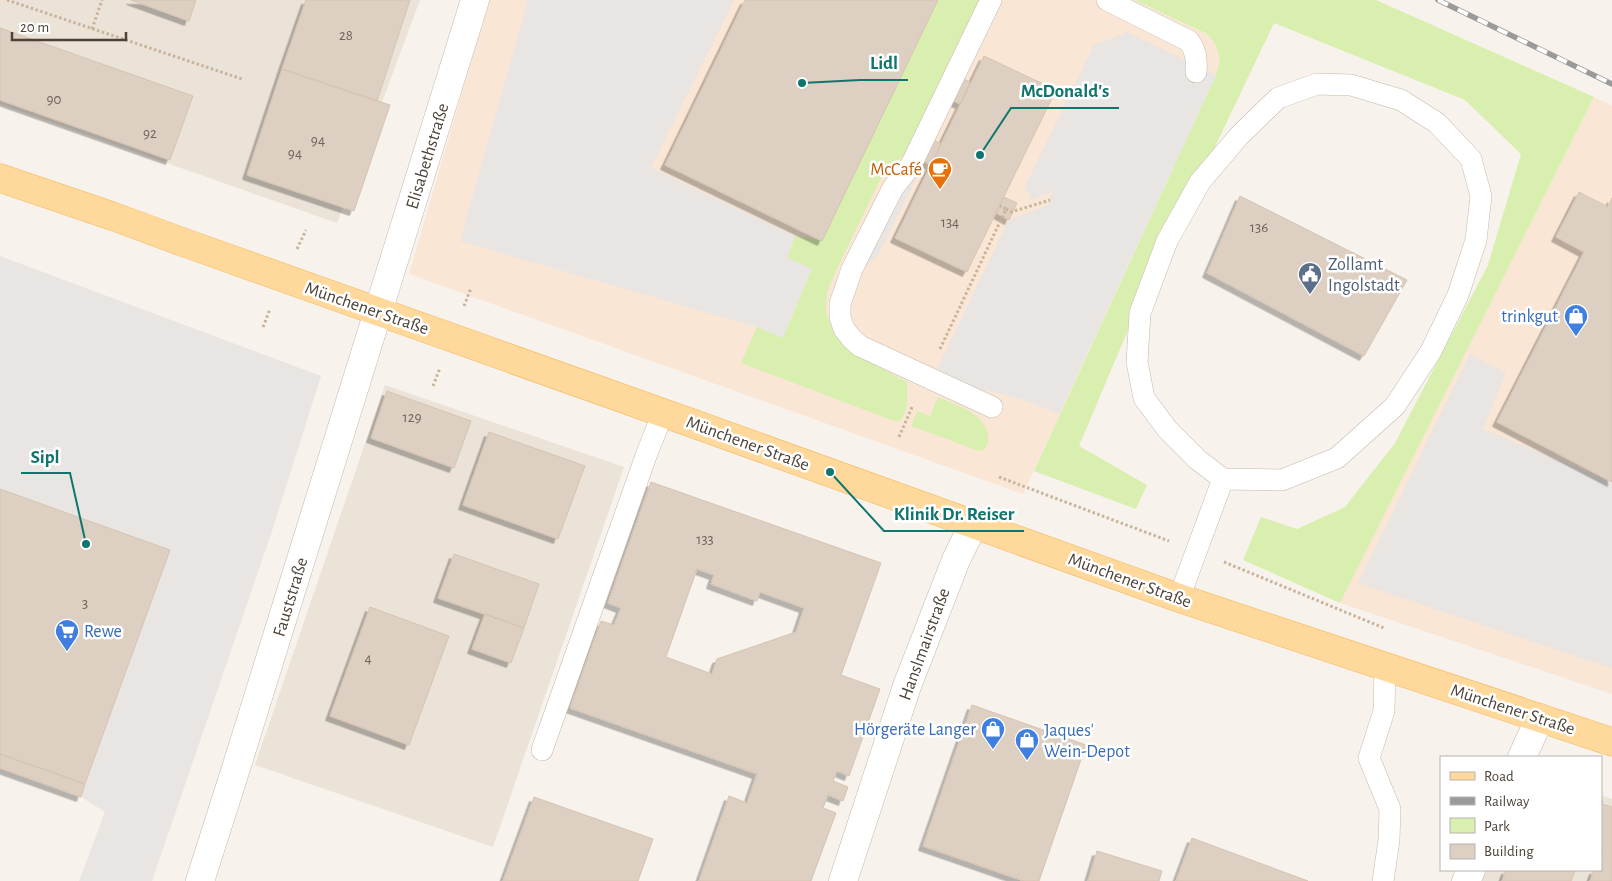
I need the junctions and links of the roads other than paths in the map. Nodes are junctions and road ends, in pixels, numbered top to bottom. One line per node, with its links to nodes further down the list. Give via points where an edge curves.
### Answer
1 (475, 0): 6 (street, Elisabethstraße)
2 (992, 0): 7 (lane, via 911,166 893,188 852,269 840,304 844,329 860,346)
3 (1106, 0): 4 (lane, via 1189,41 1197,60)
4 (1196, 72)
5 (0, 178): 6 (main road, Münchener Straße)
6 (380, 313): 8 (main road, Münchener Straße); 17 (street, Fauststraße)
7 (992, 406)
8 (663, 413): 10 (main road, Münchener Straße); 15 (lane)
9 (1223, 478): 9 (lane, via 1282,480 1337,458 1395,406 1432,351 1458,295 1476,240 1481,196 1470,159 1437,123 1401,100 1351,84 1316,84 1278,98 1239,136 1200,182 1167,242 1140,313 1137,362 1144,398 1198,460); 11 (lane)
10 (974, 523): 11 (main road, Münchener Straße); 18 (street, Hanslmairstraße, via 956,560 907,686)
11 (1179, 598): 12 (main road, Münchener Straße)
12 (1385, 666): 13 (main road, Münchener Straße); 19 (lane, via 1384,711 1369,758 1390,809)
13 (1540, 718): 14 (main road, Münchener Straße); 16 (street)
14 (1612, 742)
15 (542, 750)
16 (1522, 756)
17 (200, 881)
18 (843, 881)
19 (1383, 881)

